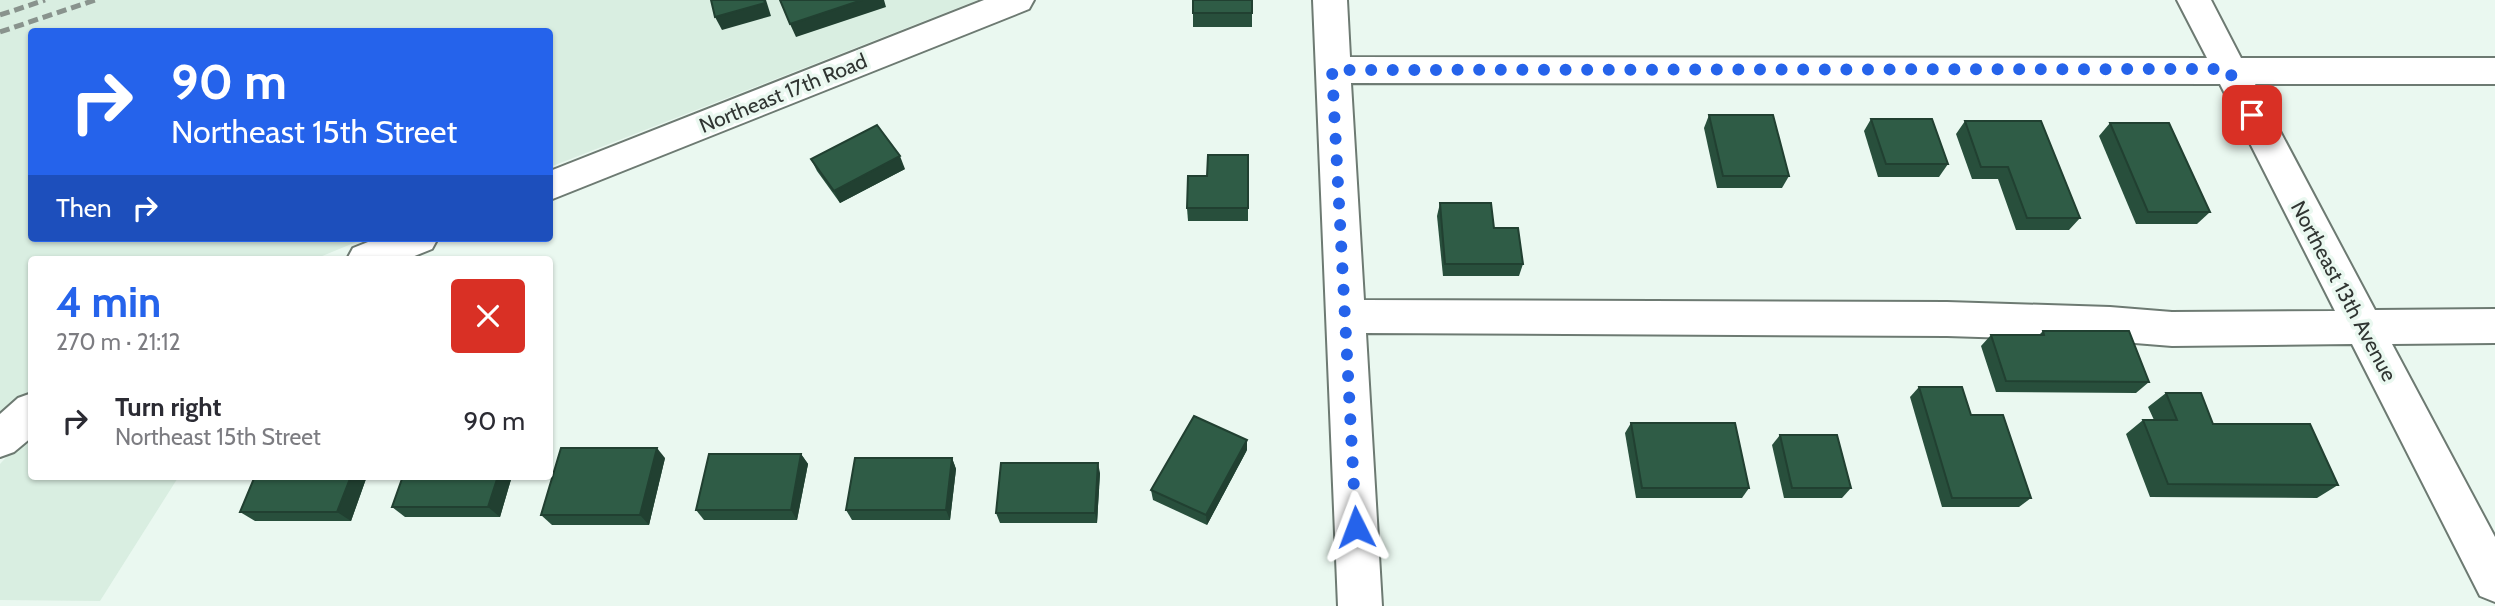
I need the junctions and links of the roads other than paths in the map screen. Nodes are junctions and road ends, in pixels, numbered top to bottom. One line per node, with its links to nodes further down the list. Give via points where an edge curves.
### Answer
1 (1017, 0): 4 (street, Northeast 17th Road)
2 (1330, 0): 6 (street)
3 (2194, 0): 5 (street, Northeast 13th Avenue)
4 (950, 12): 8 (street, Northeast 17th Road)
5 (2228, 69): 6 (street); 7 (street); 12 (street, Northeast 13th Avenue)
6 (1332, 70): 11 (street)
7 (2495, 71)
8 (553, 185)
9 (409, 242): 10 (street)
10 (374, 256)
11 (1345, 316): 12 (street, via 1947,319 2172,329); 15 (street)
12 (2362, 325): 13 (street); 14 (street, Northeast 13th Avenue)
13 (2495, 326)
14 (2495, 582)
15 (1360, 606)

